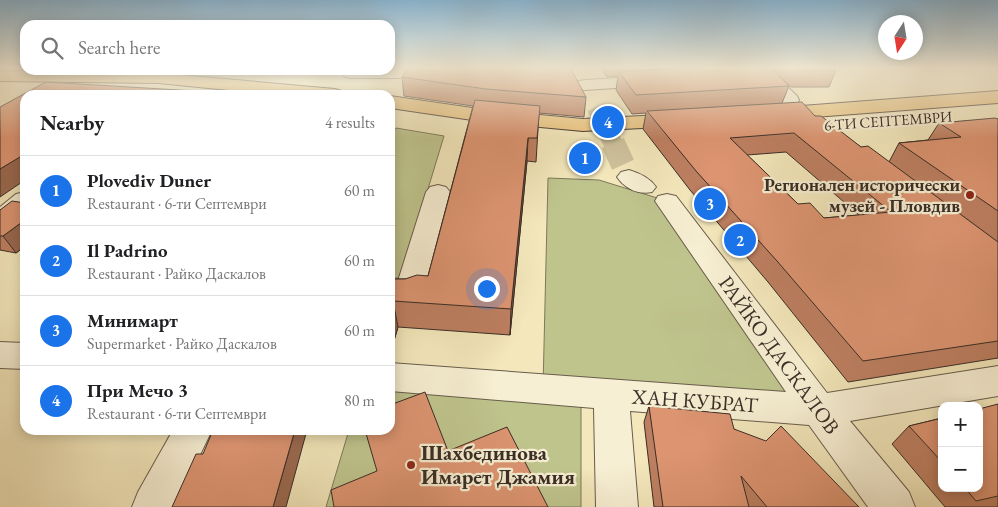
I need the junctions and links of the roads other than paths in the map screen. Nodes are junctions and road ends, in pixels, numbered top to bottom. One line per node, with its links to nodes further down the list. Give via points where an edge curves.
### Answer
1 (778, 91): 3 (street)
2 (998, 97): 5 (main road, 6-ТИ СЕПТЕМВРИ, via 761,122 827,129)
3 (790, 100)
4 (395, 103): 6 (main road, via 583,125 699,126 597,136)
5 (998, 113)
6 (395, 115)
7 (647, 188): 17 (street, РАЙКО ДАСКАЛОВ)
8 (438, 192): 11 (street, via 410,292)
9 (20, 203): 10 (street)
10 (0, 220)
11 (395, 291)
12 (0, 355): 13 (street)
13 (20, 356)
14 (395, 377): 16 (street, ХАН КУБРАТ)
15 (998, 381): 17 (street, ХАН КУБРАТ)
16 (611, 395): 17 (street, ХАН КУБРАТ); 20 (street)
17 (819, 410): 21 (street, РАЙКО ДАСКАЛОВ)
18 (191, 435): 19 (street)
19 (153, 507)
20 (616, 507)
21 (894, 507)

